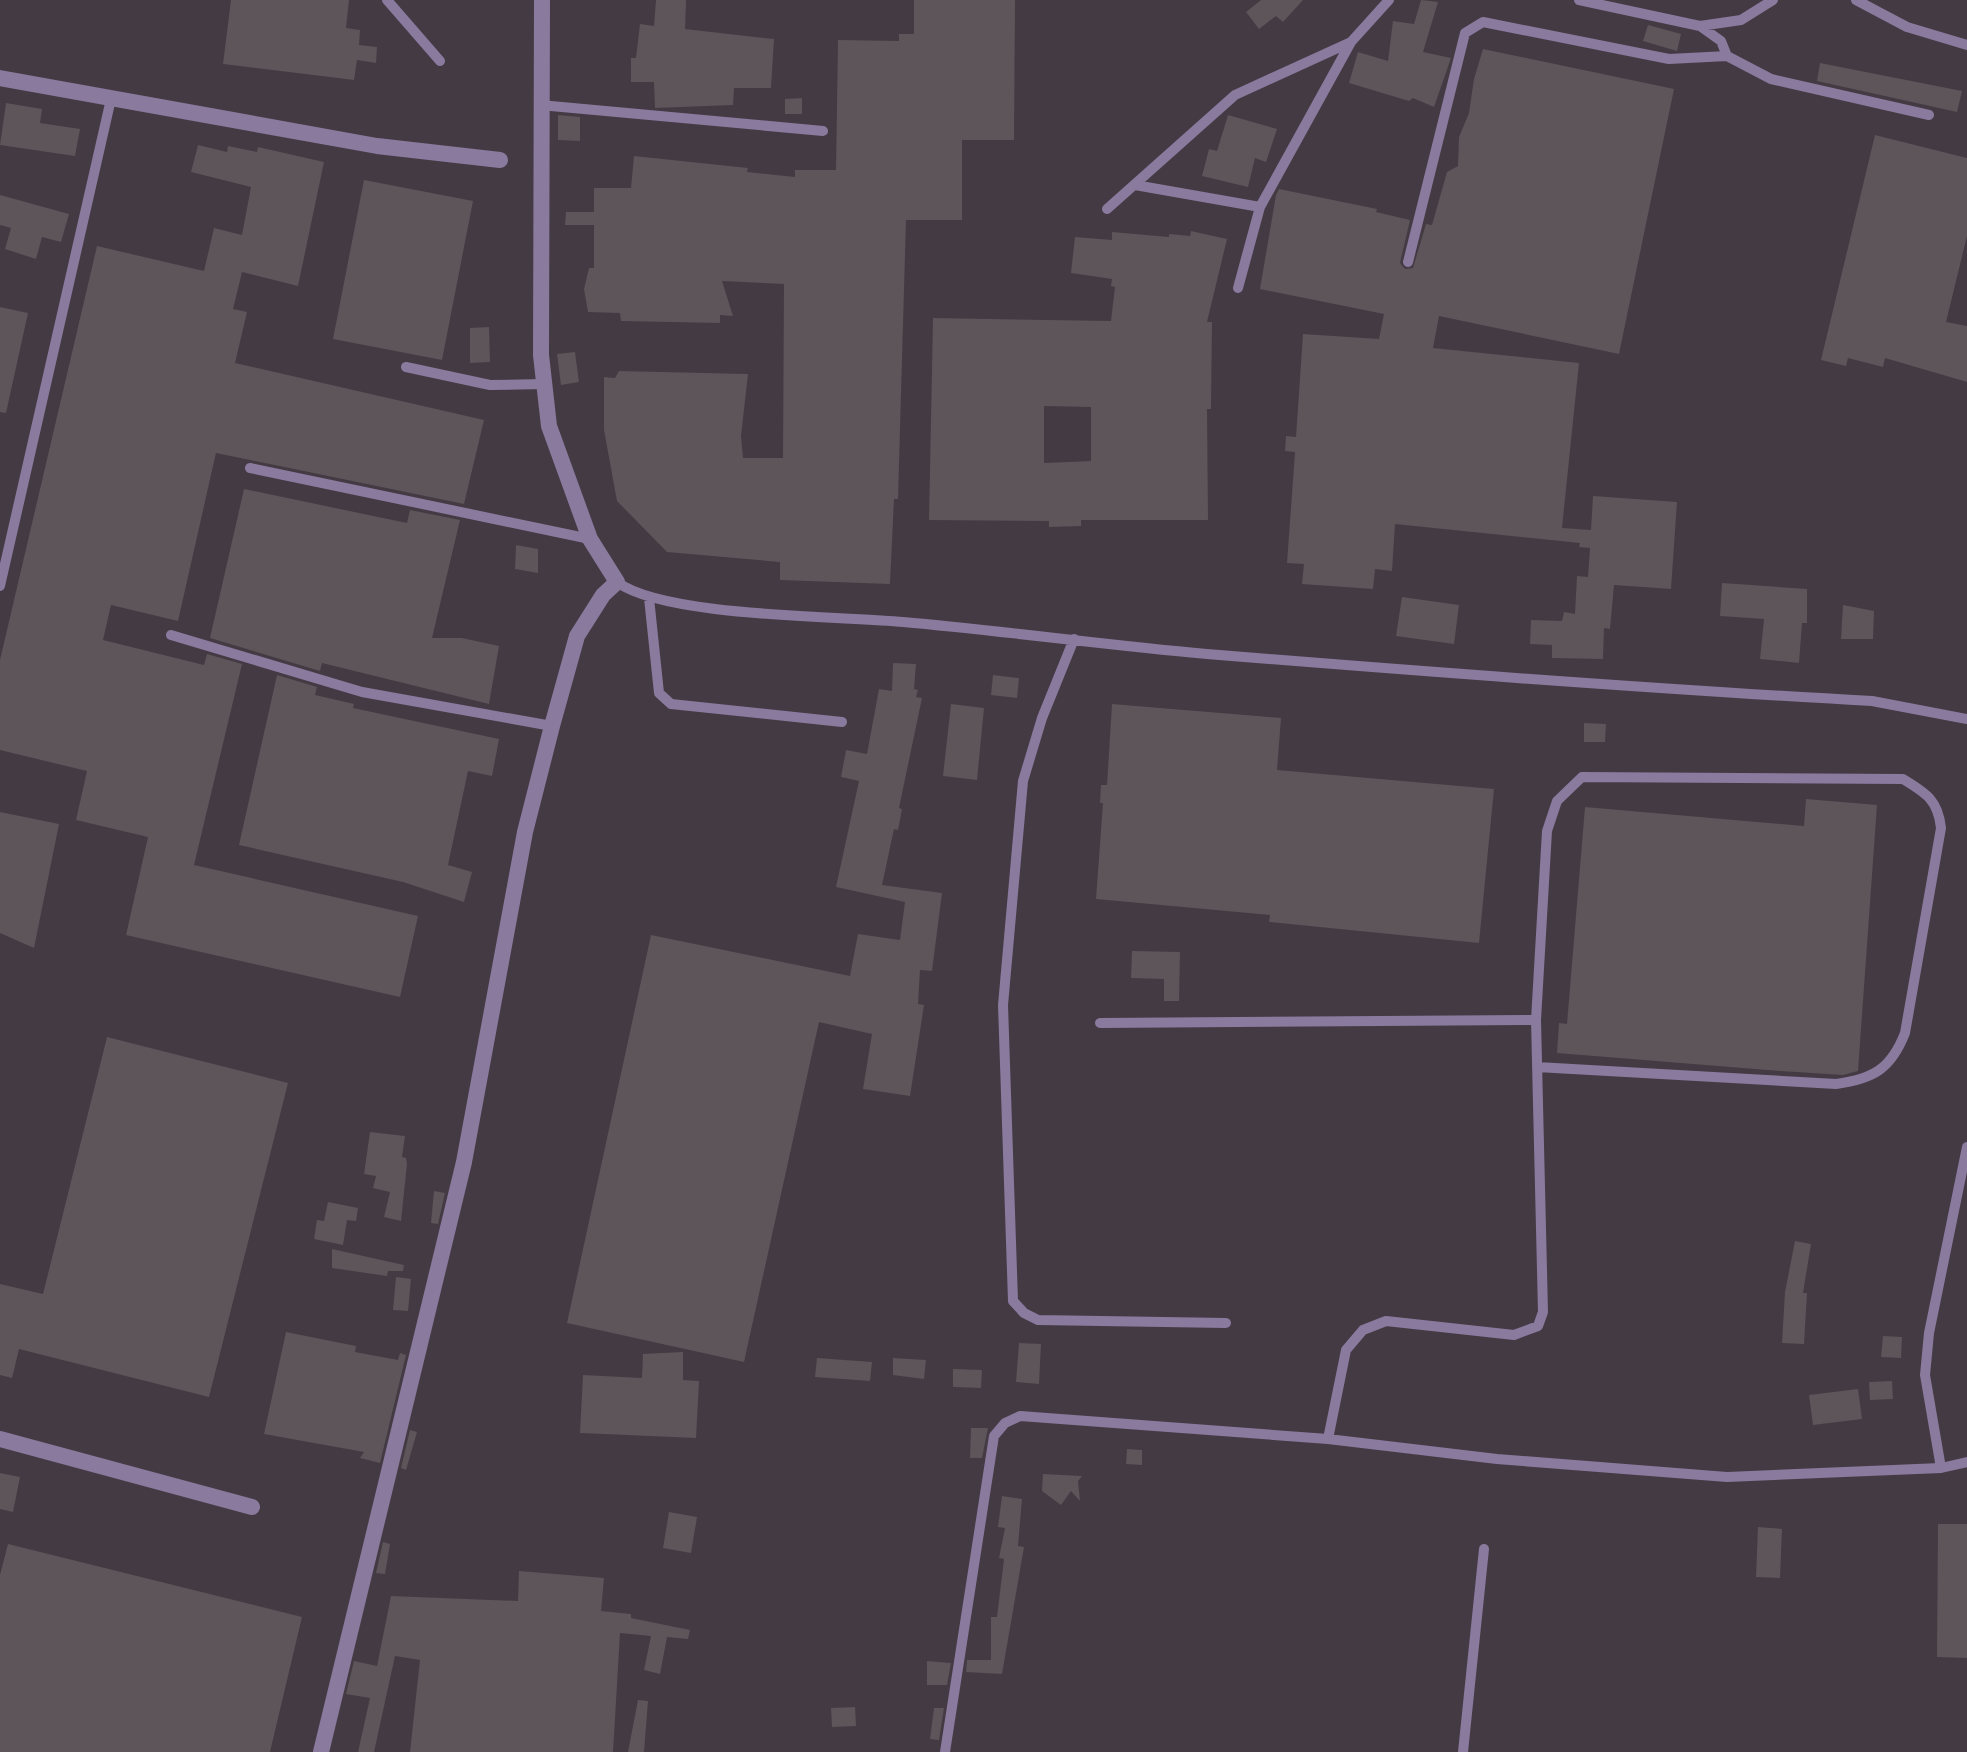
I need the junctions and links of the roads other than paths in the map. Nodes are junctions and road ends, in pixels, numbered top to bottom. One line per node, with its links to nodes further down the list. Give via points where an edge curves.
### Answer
1 (387, 0): 11 (lane)
2 (542, 0): 14 (street)
3 (1389, 0): 8 (lane)
4 (1579, 0): 7 (lane)
5 (1773, 0): 7 (lane, via 1741,20)
6 (1856, 0): 9 (lane, via 1907,27)
7 (1700, 26): 10 (lane, via 1721,41)
8 (1351, 42): 18 (lane, via 1235,95); 19 (lane)
9 (1967, 45)
10 (1727, 56): 15 (lane, via 1771,79); 21 (lane, via 1669,59 1483,22 1473,25 1465,33)
11 (440, 61)
12 (0, 78): 13 (street)
13 (111, 99): 17 (street, via 361,144); 28 (lane)
14 (540, 105): 16 (lane); 24 (street)
15 (1929, 115)
16 (823, 131)
17 (500, 160)
18 (1135, 185): 19 (lane); 20 (lane)
19 (1260, 207): 22 (lane)
20 (1107, 209)
21 (1408, 262)
22 (1238, 288)
23 (406, 367): 24 (lane, via 490,385)
24 (544, 384): 26 (street, via 549,426)
25 (250, 468): 26 (lane)
26 (590, 539): 27 (street)
27 (617, 582): 29 (lane); 34 (street, via 577,636)
28 (0, 586)
29 (649, 598): 31 (lane); 33 (lane, via 659,693 671,704)
30 (171, 635): 34 (lane, via 362,692)
31 (1074, 639): 32 (lane, via 1206,654 1872,701); 39 (lane, via 1023,781 1003,1005 1013,1301 1038,1320)
32 (1967, 719)
33 (842, 722)
34 (552, 726): 46 (street, via 525,832 464,1162)
35 (1536, 1020): 36 (lane); 37 (lane); 37 (lane, via 1547,831 1557,801 1582,777 1903,779 1930,795 1939,810 1941,828 1905,1033 1896,1056 1877,1073 1836,1084)
36 (1100, 1023)
37 (1537, 1067): 41 (lane, via 1543,1312 1538,1326 1514,1335 1386,1321 1363,1330 1346,1350)
38 (1967, 1147): 43 (lane, via 1925,1375)
39 (1226, 1323)
40 (0, 1439): 44 (street)
41 (1328, 1439): 43 (lane, via 1727,1477); 47 (lane, via 1055,1417 1020,1416 1005,1423 994,1436 984,1489)
42 (1967, 1462): 43 (lane)
43 (1941, 1468)
44 (252, 1507)
45 (1484, 1549): 48 (lane)
46 (321, 1752)
47 (945, 1752)
48 (1463, 1752)

